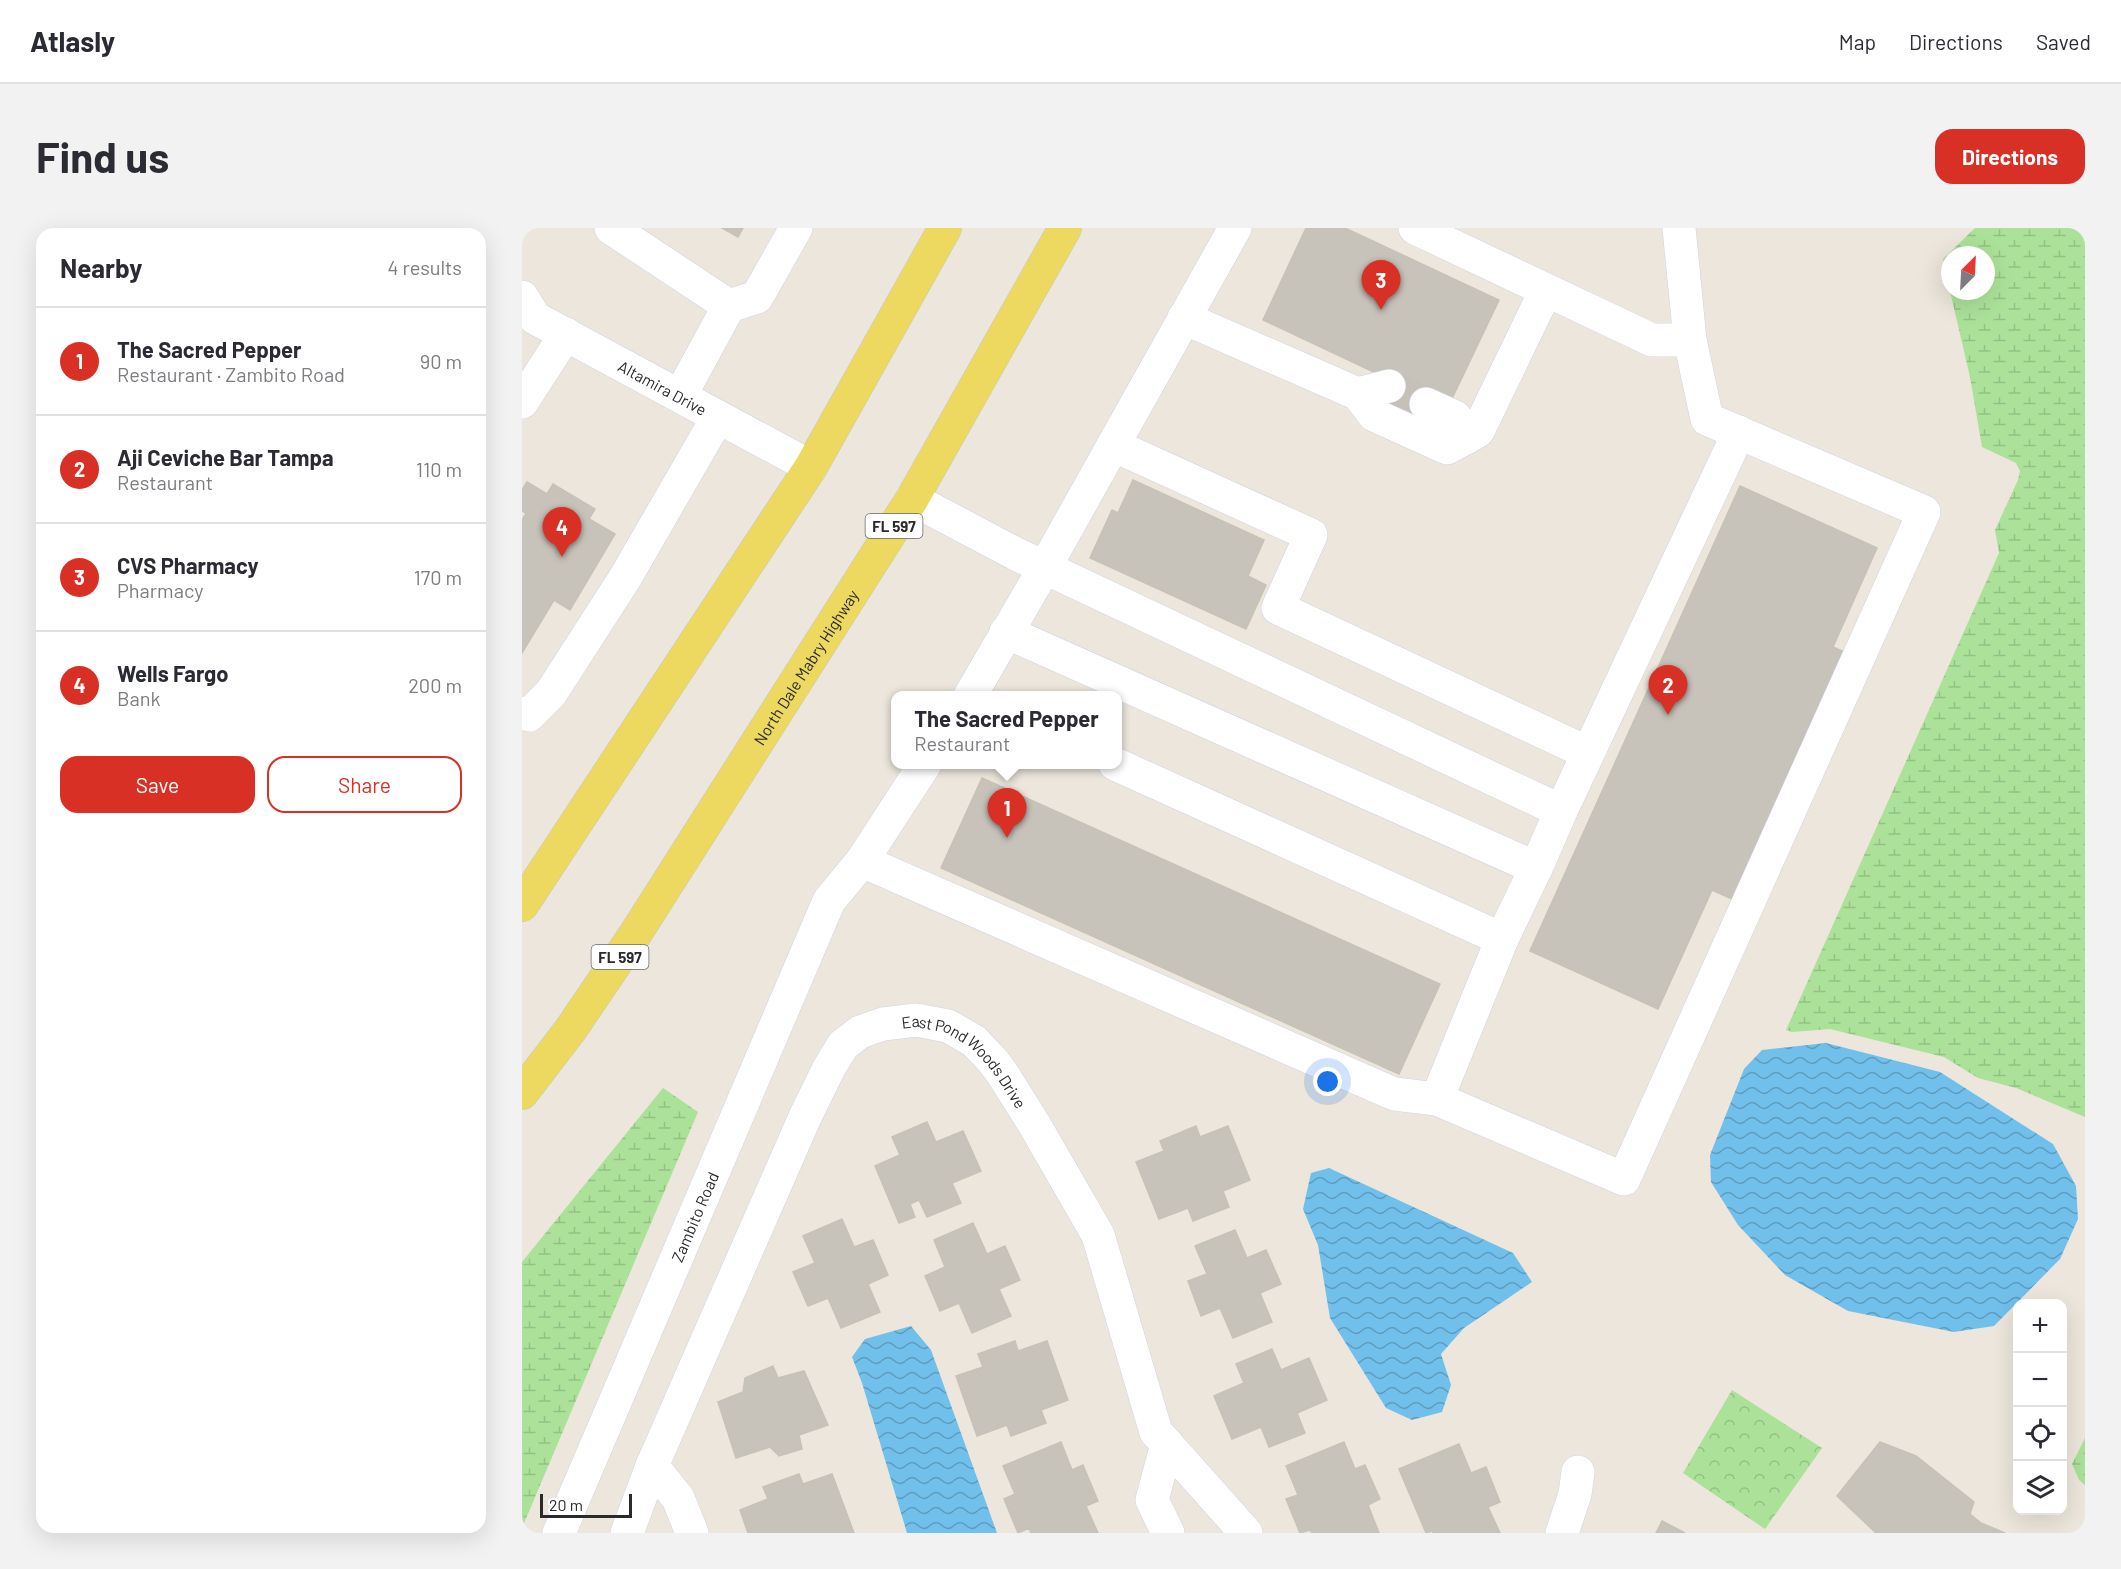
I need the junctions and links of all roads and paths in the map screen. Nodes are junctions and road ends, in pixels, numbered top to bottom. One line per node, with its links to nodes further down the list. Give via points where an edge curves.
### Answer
1 (611, 228): 10 (street)
2 (796, 228): 10 (street, via 758,297)
3 (945, 228): 21 (main road)
4 (1065, 228): 22 (main road, North Dale Mabry Highway / FL 597)
5 (1234, 228): 11 (street)
6 (1415, 228): 8 (street)
7 (1679, 228): 13 (street)
8 (1546, 290): 13 (street, via 1652,340); 19 (street, via 1478,431)
9 (522, 297): 12 (street, Altamira Drive, via 535,318)
10 (729, 306): 14 (street)
11 (1184, 318): 19 (street, via 1376,394 1374,415 1447,448); 20 (street)
12 (566, 334): 14 (street, Altamira Drive); 15 (street)
13 (1690, 340): 18 (street, via 1707,419)
14 (680, 396): 17 (street, Altamira Drive)
15 (522, 402)
16 (1423, 411): 19 (street, via 1455,417)
17 (718, 417): 21 (street, Altamira Drive); 26 (street, via 625,578 551,693 530,715)
18 (1739, 432): 27 (street); 36 (street, via 1924,512 1624,1179)
19 (1466, 438)
20 (1113, 445): 23 (street); 27 (street, via 1311,535 1278,608)
21 (811, 467): 33 (main road)
22 (912, 498): 23 (street); 35 (main road, North Dale Mabry Highway / FL 597, via 634,936)
23 (1045, 567): 24 (street); 30 (street)
24 (1006, 632): 25 (street); 32 (street)
25 (973, 691)
26 (522, 713)
27 (1588, 753): 30 (street)
28 (1122, 768): 34 (street)
29 (922, 769): 31 (street, Zambito Road)
30 (1561, 811): 32 (street)
31 (862, 861): 36 (street, via 1394,1094); 40 (street, Zambito Road, via 830,901)
32 (1536, 868): 34 (street)
33 (522, 905)
34 (1502, 939): 36 (street)
35 (522, 1093)
36 (1437, 1099)
37 (1167, 1444): 38 (street, East Pond Woods Drive, via 1156,1432 1098,1235 1034,1124 993,1060 974,1041 948,1026 916,1020 883,1024 860,1032 843,1045 829,1068); 43 (street, via 1152,1500); 44 (street, East Pond Woods Drive)
38 (652, 1466): 41 (street, East Pond Woods Drive); 42 (street, via 678,1498)
39 (1578, 1472): 45 (street)
40 (559, 1533)
41 (627, 1533)
42 (692, 1533)
43 (1168, 1533)
44 (1246, 1533)
45 (1562, 1533)

